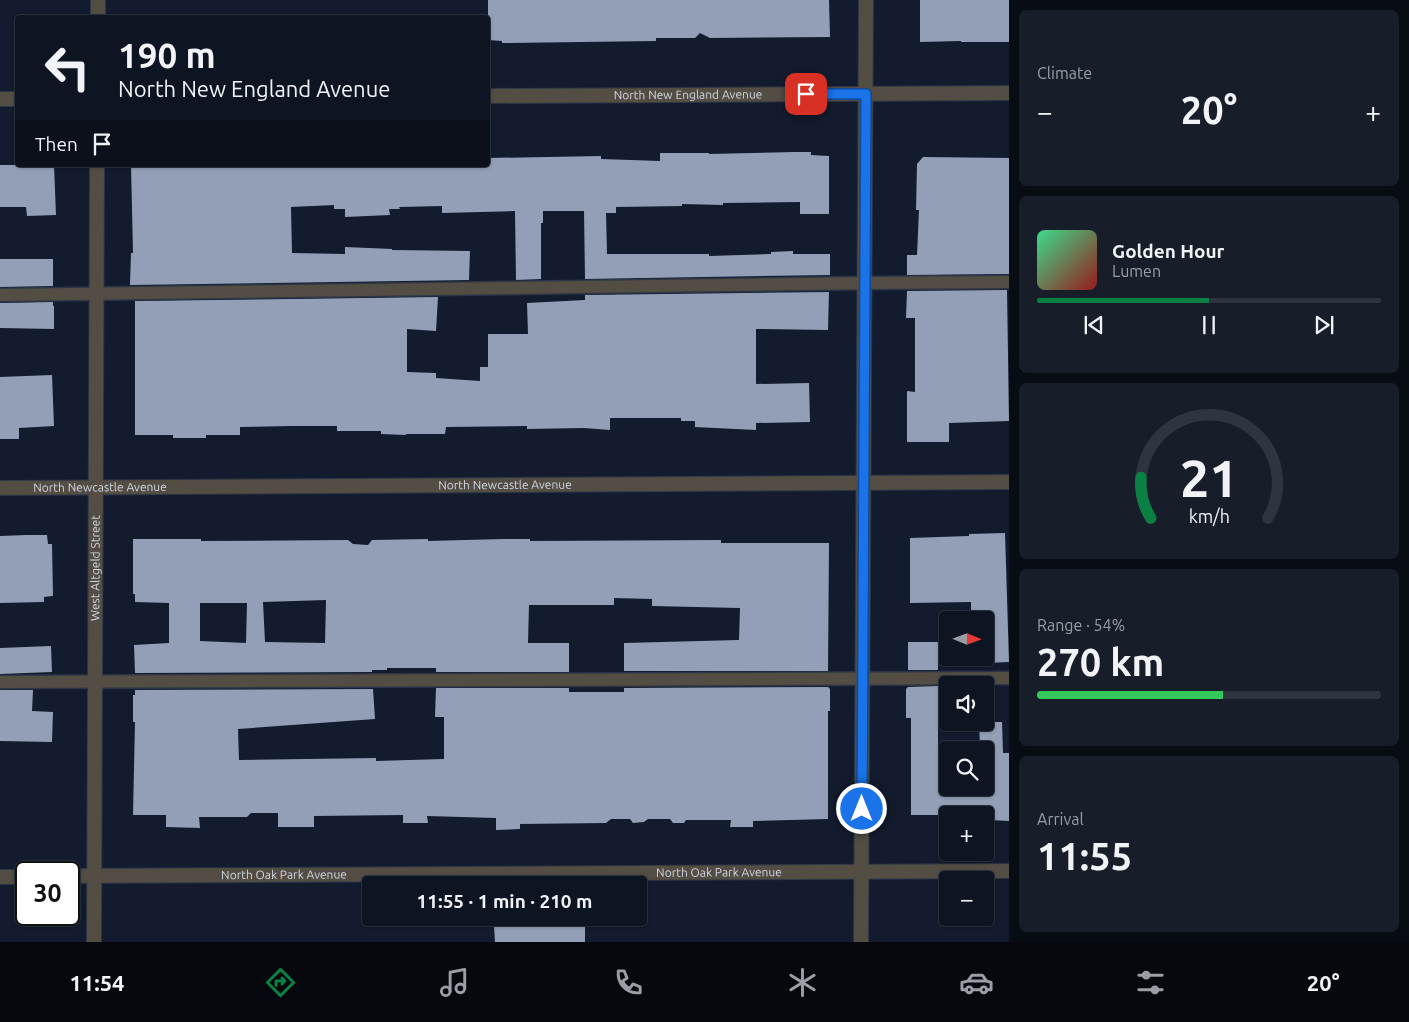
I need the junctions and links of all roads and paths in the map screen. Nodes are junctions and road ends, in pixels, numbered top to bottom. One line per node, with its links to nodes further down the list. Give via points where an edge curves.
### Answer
1 (98, 0): 3 (street)
2 (866, 0): 5 (street)
3 (98, 15)
4 (1009, 93): 5 (street, North New England Avenue)
5 (866, 94): 6 (street, North New England Avenue); 10 (street)
6 (490, 96)
7 (0, 99): 8 (street)
8 (15, 99)
9 (97, 167): 12 (street, West Altgeld Street)
10 (865, 282): 11 (lane); 12 (lane); 15 (street)
11 (1009, 282)
12 (97, 294): 13 (lane); 16 (street, West Altgeld Street)
13 (0, 295)
14 (1009, 482): 15 (street, North Newcastle Avenue)
15 (864, 483): 16 (street, North Newcastle Avenue); 19 (street)
16 (96, 487): 17 (street, North Newcastle Avenue); 21 (street, West Altgeld Street)
17 (0, 488)
18 (1009, 678): 19 (lane)
19 (863, 679): 21 (lane); 23 (street)
20 (0, 682): 21 (lane)
21 (95, 682): 25 (street, West Altgeld Street)
22 (1009, 871): 23 (street, North Oak Park Avenue)
23 (862, 872): 25 (street, North Oak Park Avenue); 29 (street)
24 (80, 876): 25 (street, North Oak Park Avenue)
25 (94, 876): 28 (street, West Altgeld Street)
26 (0, 877): 27 (street)
27 (15, 877)
28 (94, 942)
29 (861, 942)

